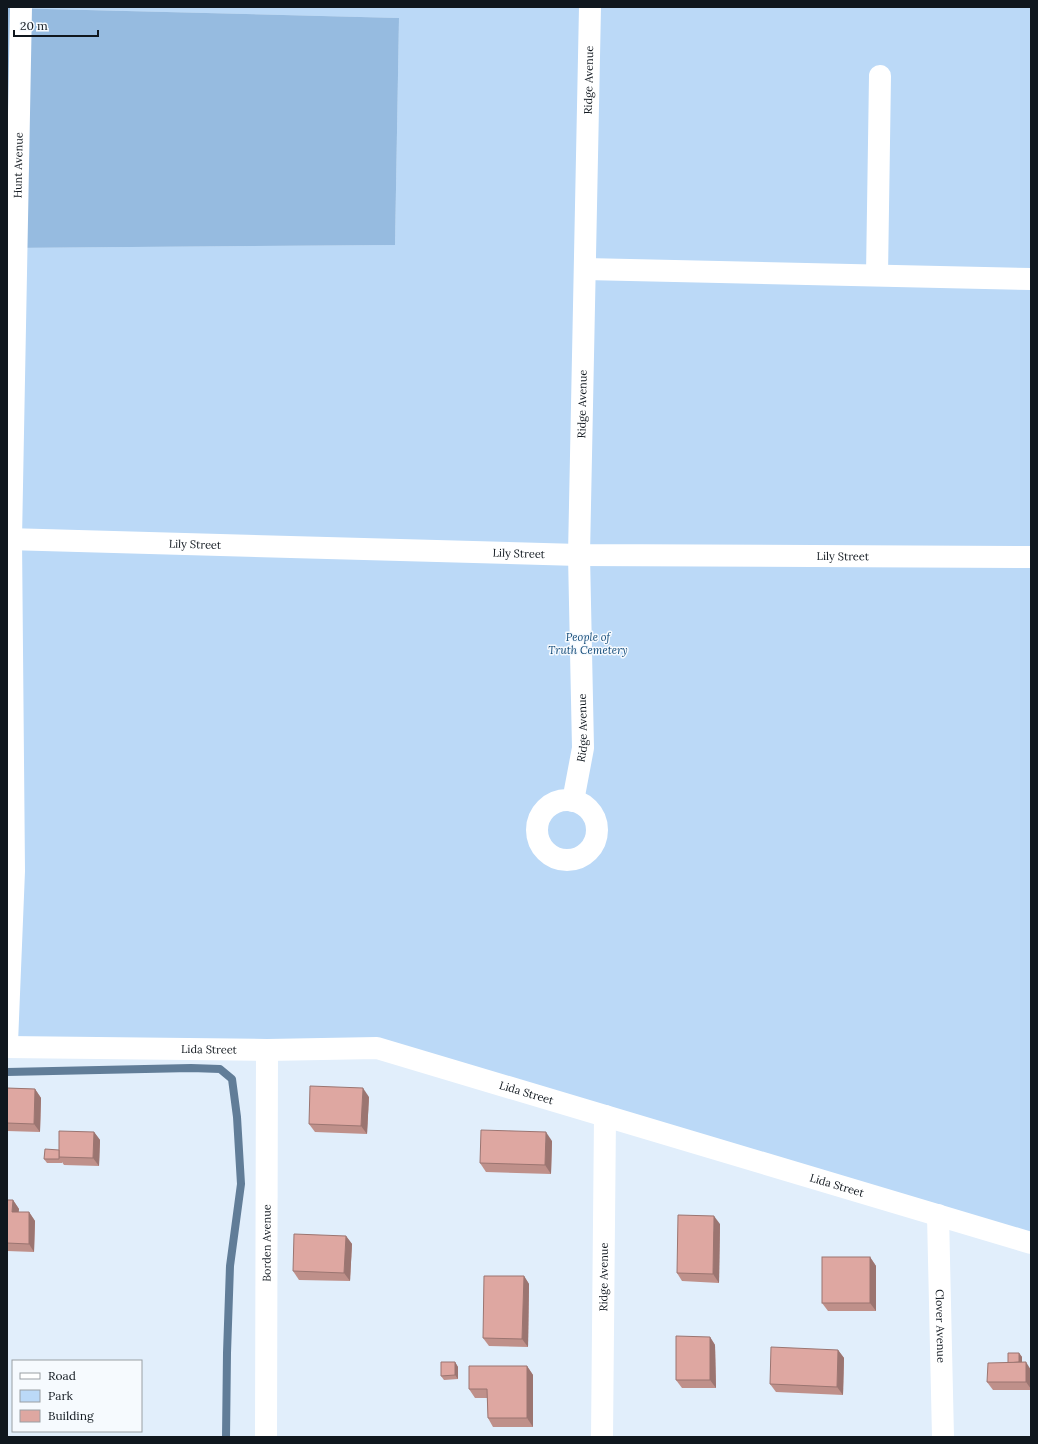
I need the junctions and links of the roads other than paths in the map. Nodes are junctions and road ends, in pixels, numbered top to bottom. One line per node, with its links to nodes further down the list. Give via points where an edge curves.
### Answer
1 (20, 7): 7 (street, Hunt Avenue)
2 (590, 7): 4 (street, Ridge Avenue)
3 (880, 76): 5 (street)
4 (585, 269): 5 (street); 8 (street, Ridge Avenue)
5 (877, 275): 6 (street)
6 (1031, 279)
7 (9, 539): 8 (street, Lily Street); 11 (street, Hunt Avenue, via 14,871)
8 (579, 555): 9 (street, Lily Street); 10 (street, Ridge Avenue, via 583,748)
9 (1031, 557)
10 (572, 801)
11 (7, 1043)
12 (7, 1047): 13 (street, Lida Street)
13 (267, 1050): 14 (street, Lida Street, via 377,1048); 17 (street, Borden Avenue)
14 (605, 1116): 15 (street, Lida Street); 18 (street, Ridge Avenue)
15 (938, 1215): 16 (street, Lida Street); 19 (street, Clover Avenue)
16 (1031, 1242)
17 (266, 1437)
18 (602, 1437)
19 (943, 1437)

